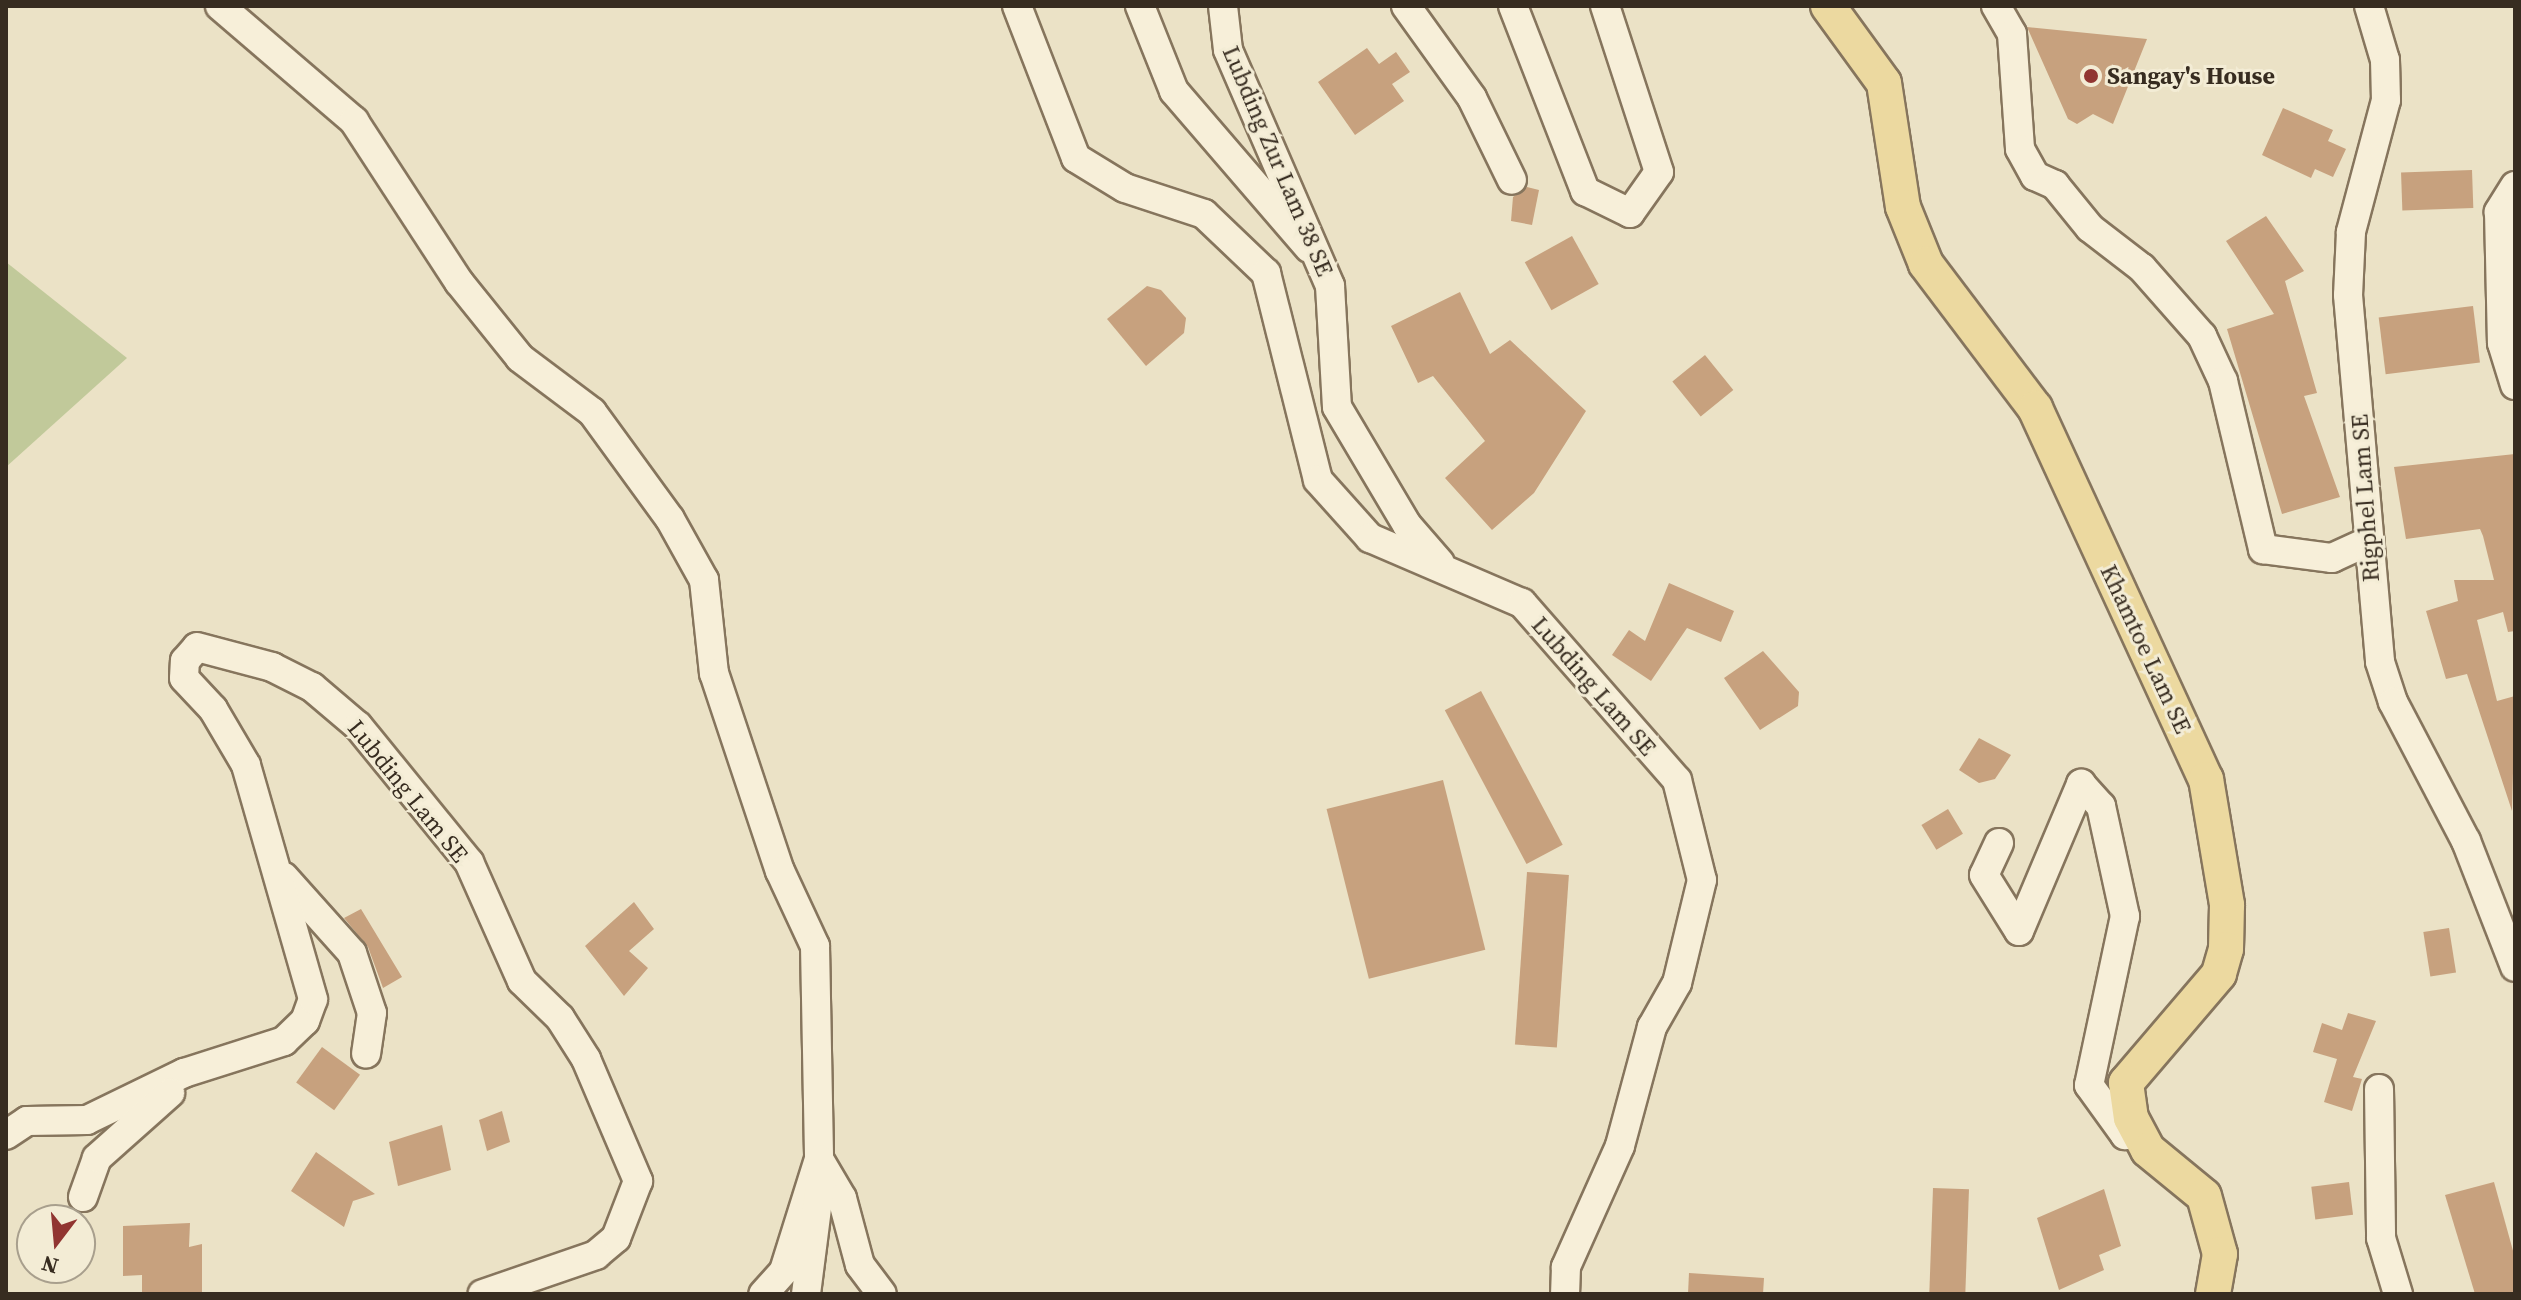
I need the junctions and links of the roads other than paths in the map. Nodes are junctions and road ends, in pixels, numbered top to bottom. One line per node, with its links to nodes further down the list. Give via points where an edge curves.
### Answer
1 (220, 6): 25 (street, via 354,121 459,282 520,358 592,412 670,519 704,580 714,673 780,871 815,946)
2 (1017, 6): 16 (street, Lubding Lam SE, via 1076,158 1125,188 1204,214 1266,273 1318,480 1370,538)
3 (1140, 6): 13 (street, via 1174,91)
4 (1223, 6): 13 (street, Lubding Zur Lam 38 SE, via 1228,50 1305,219)
5 (1406, 6): 11 (street, via 1472,98)
6 (1513, 6): 7 (street, via 1585,191 1630,213 1659,172)
7 (1605, 6)
8 (1828, 6): 23 (main road, Khamtoe Lam SE, via 1884,83 1903,207 1926,264 2035,408 2206,779 2227,905 2226,949 2219,974 2126,1083)
9 (1996, 6): 15 (street, via 2012,34 2020,149 2035,176 2055,185 2090,228 2142,268 2202,336 2223,381 2263,549 2332,558)
10 (2369, 6): 15 (street, Rigphel Lam SE, via 2385,60 2386,100 2351,232 2348,295)
11 (1512, 180)
12 (2515, 186): 14 (street, via 2499,212 2502,343)
13 (1309, 249): 16 (street, Lubding Zur Lam 38 SE, via 1330,286 1337,407 1407,525)
14 (2515, 385)
15 (2369, 541): 19 (street, Rigphel Lam SE, via 2380,662 2393,702 2466,841)
16 (1446, 569): 31 (street, Lubding Lam SE, via 1522,603 1677,780 1702,880 1677,983 1652,1027 1620,1146 1566,1267)
17 (1999, 843): 23 (street, via 1984,875 2019,931 2081,784 2101,806 2125,916 2089,1085 2125,1135)
18 (283, 877): 20 (street, via 352,953 372,1013); 21 (street, Lubding Lam SE, via 313,999 305,1021 284,1041); 27 (street, Lubding Lam SE, via 246,765 213,709 184,678 185,661 197,647 272,667 312,687 358,726 469,862 522,981 560,1018 586,1059 638,1181 616,1238 562,1271)
19 (2515, 967)
20 (366, 1054)
21 (184, 1073): 24 (street, Lubding Lam SE, via 87,1120 27,1121); 26 (street, via 97,1158)
22 (2379, 1089): 33 (street, via 2381,1238)
23 (2138, 1133): 32 (main road, via 2204,1196 2220,1254)
24 (6, 1135)
25 (819, 1159): 28 (street, via 784,1271); 29 (street, via 821,1213); 30 (street, via 842,1198 860,1265)
26 (83, 1197)
27 (483, 1294)
28 (763, 1294)
29 (806, 1294)
30 (882, 1294)
31 (1565, 1294)
32 (2213, 1294)
33 (2398, 1294)

